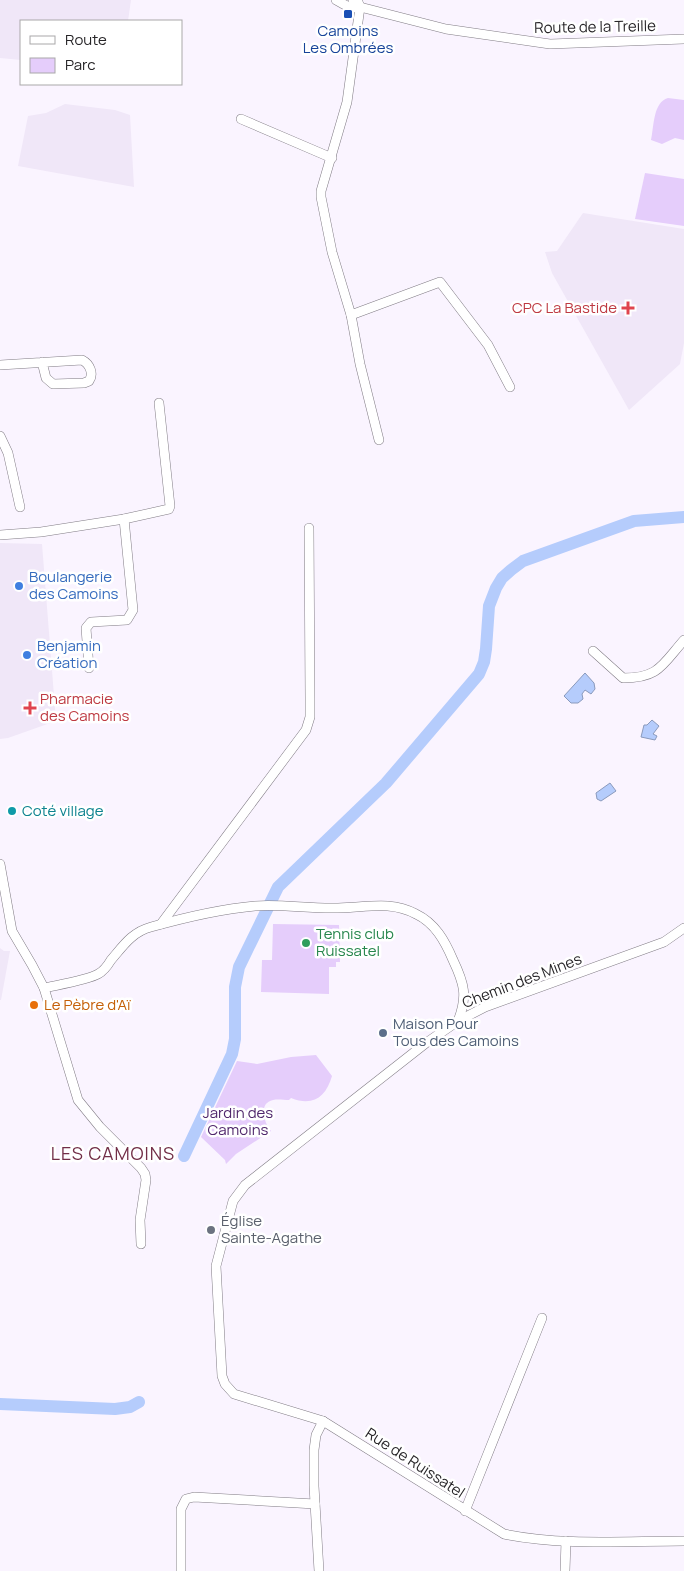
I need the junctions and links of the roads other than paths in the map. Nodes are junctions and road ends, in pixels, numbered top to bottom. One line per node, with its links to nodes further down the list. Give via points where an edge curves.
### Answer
1 (336, 0): 2 (street, Route de la Treille, via 355,8)
2 (357, 3): 3 (street, Route de la Treille, via 446,29 550,44); 5 (street, via 347,102)
3 (684, 39)
4 (241, 120): 5 (street)
5 (332, 158): 6 (street, via 321,197 332,252)
6 (351, 315): 9 (street, via 440,282 488,345); 12 (street)
7 (42, 362): 7 (street, via 82,360 90,366 92,377 84,383 53,384 46,378); 8 (street)
8 (0, 365)
9 (510, 387)
10 (159, 403): 14 (street, via 170,506 166,511)
11 (0, 436): 13 (street, via 8,453)
12 (379, 440)
13 (20, 507)
14 (124, 520): 16 (street); 19 (street, via 133,610 127,620 91,622 86,628)
15 (309, 528): 21 (street, via 310,717 306,730)
16 (0, 535)
17 (684, 640): 18 (street, via 659,670 641,678 622,678)
18 (593, 651)
19 (89, 668)
20 (0, 864): 23 (street, via 12,931)
21 (161, 924): 23 (street, via 134,934 99,974); 24 (street, via 257,906 339,908 389,905 403,908 428,922 440,935 460,976 465,995)
22 (684, 928): 24 (street, Chemin des Mines, via 664,942 485,1007)
23 (44, 988): 25 (street, via 78,1100 145,1174)
24 (458, 1021): 26 (street, Chemin des Mines, via 245,1185 233,1201 216,1266)
25 (141, 1244)
26 (218, 1297): 28 (street, Rue de Ruissatel, via 222,1376 229,1390 241,1397)
27 (542, 1318): 30 (street)
28 (323, 1421): 29 (street, via 316,1435 314,1450); 30 (street, Rue de Ruissatel)
29 (315, 1504): 33 (street, via 186,1499 181,1509); 34 (street)
30 (465, 1511): 31 (street, Rue de Ruissatel, via 504,1534)
31 (566, 1541): 32 (street, Rue de Ruissatel); 35 (street)
32 (684, 1542)
33 (181, 1571)
34 (320, 1571)
35 (565, 1571)

